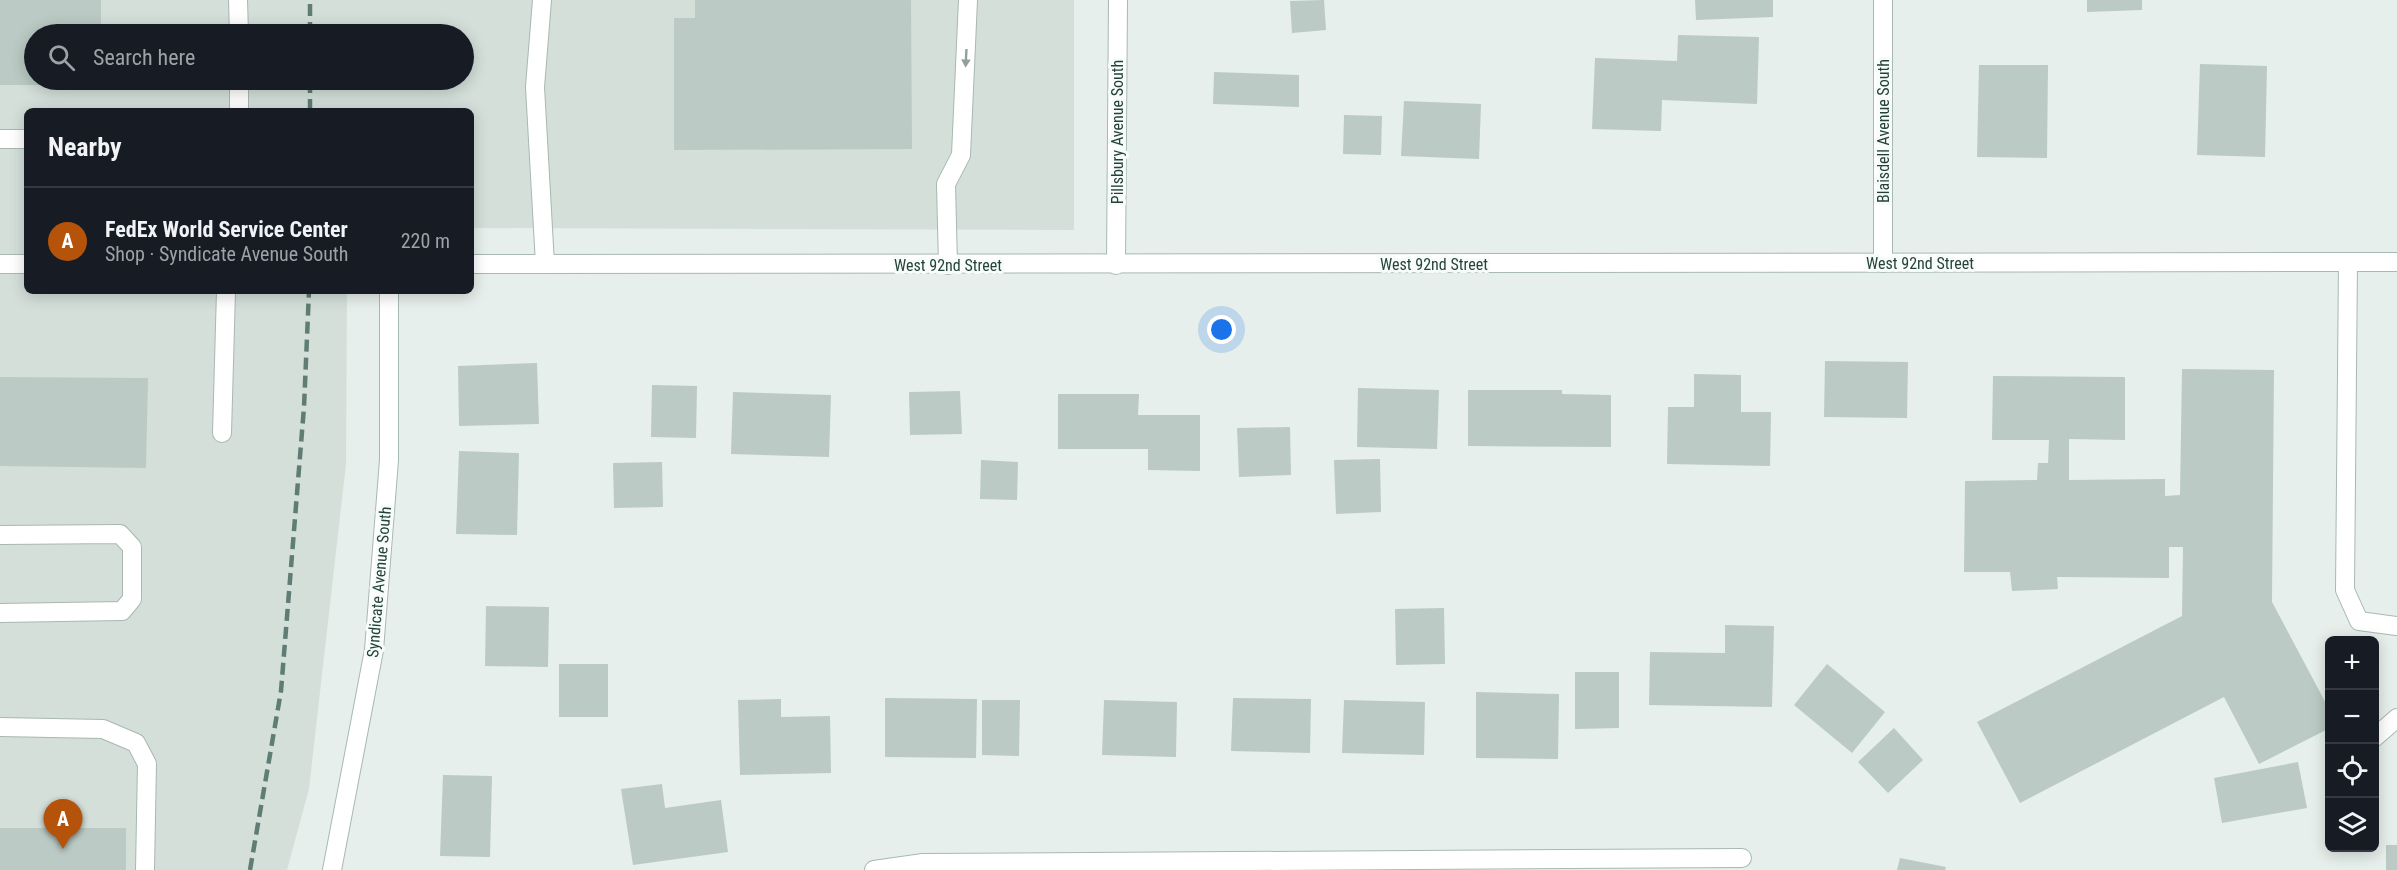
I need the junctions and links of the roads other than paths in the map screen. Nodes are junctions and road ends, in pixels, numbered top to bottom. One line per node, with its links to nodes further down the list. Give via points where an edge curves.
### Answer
1 (238, 0): 6 (street)
2 (542, 0): 17 (street, via 535,87)
3 (968, 0): 18 (street, one-way to 18, via 961,155 946,184)
4 (1118, 0): 19 (street, Pillsbury Avenue South)
5 (1883, 0): 13 (street, Blaisdell Avenue South)
6 (239, 24)
7 (239, 90): 8 (street)
8 (239, 108)
9 (24, 139): 10 (street)
10 (0, 140)
11 (2348, 262): 12 (street, West 92nd Street); 13 (street, West 92nd Street); 25 (street, via 2345,590 2359,621)
12 (2397, 262)
13 (1883, 263): 19 (street, West 92nd Street)
14 (0, 264): 15 (street)
15 (24, 264)
16 (474, 264): 17 (street, West 92nd Street)
17 (545, 264): 18 (street, West 92nd Street)
18 (948, 265): 19 (street, West 92nd Street)
19 (1116, 265)
20 (226, 294): 22 (street)
21 (389, 294): 31 (street, Syndicate Avenue South, via 389,460 374,650)
22 (222, 433)
23 (0, 535): 24 (street, via 120,534 132,547 132,599 122,611)
24 (0, 614)
25 (2397, 626)
26 (2397, 718): 28 (street)
27 (0, 728): 30 (street, via 104,729 136,743 147,764)
28 (2379, 734)
29 (1742, 858): 32 (street, via 923,863)
30 (144, 870)
31 (332, 870)
32 (874, 870)

